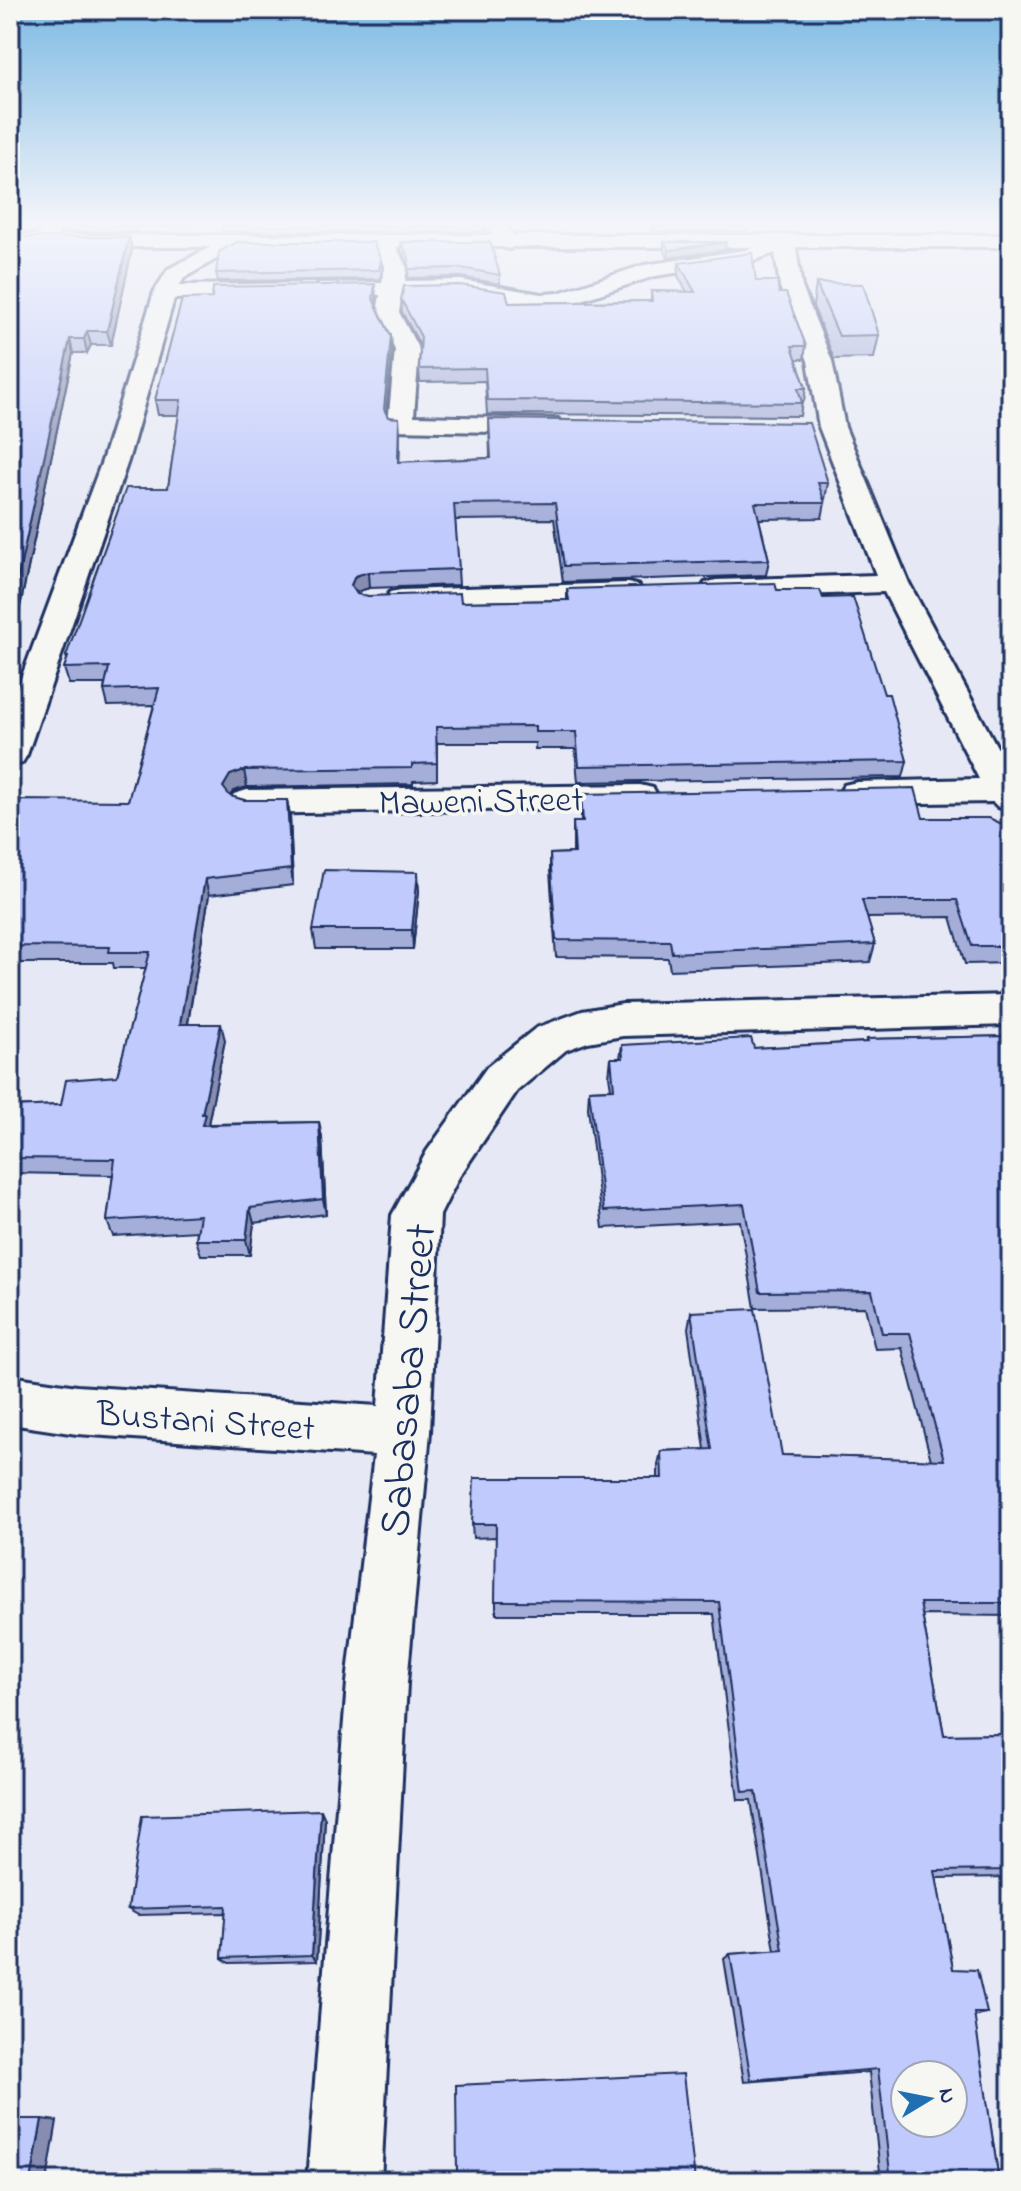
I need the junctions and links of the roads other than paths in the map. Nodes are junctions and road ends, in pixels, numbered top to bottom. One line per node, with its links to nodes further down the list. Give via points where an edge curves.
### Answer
1 (154, 328): 11 (street, via 115,461)
2 (396, 328): 4 (street, via 407,350 401,424)
3 (807, 328): 6 (street, via 820,361)
4 (577, 425)
5 (800, 427): 6 (street)
6 (832, 427): 7 (street)
7 (894, 583): 8 (street); 13 (street)
8 (692, 590)
9 (660, 591): 10 (street)
10 (370, 600)
11 (10, 755)
12 (829, 793): 13 (street)
13 (1007, 795)
14 (672, 796): 15 (street, Maweni Street)
15 (247, 802)
16 (1011, 1010): 18 (street, Sabasaba Street, via 623,1020 551,1039 502,1079 443,1164 416,1215)
17 (10, 1400): 18 (street, Bustani Street, via 77,1410)
18 (403, 1432): 19 (street, Sabasaba Street, via 377,1683)
19 (344, 2181)

